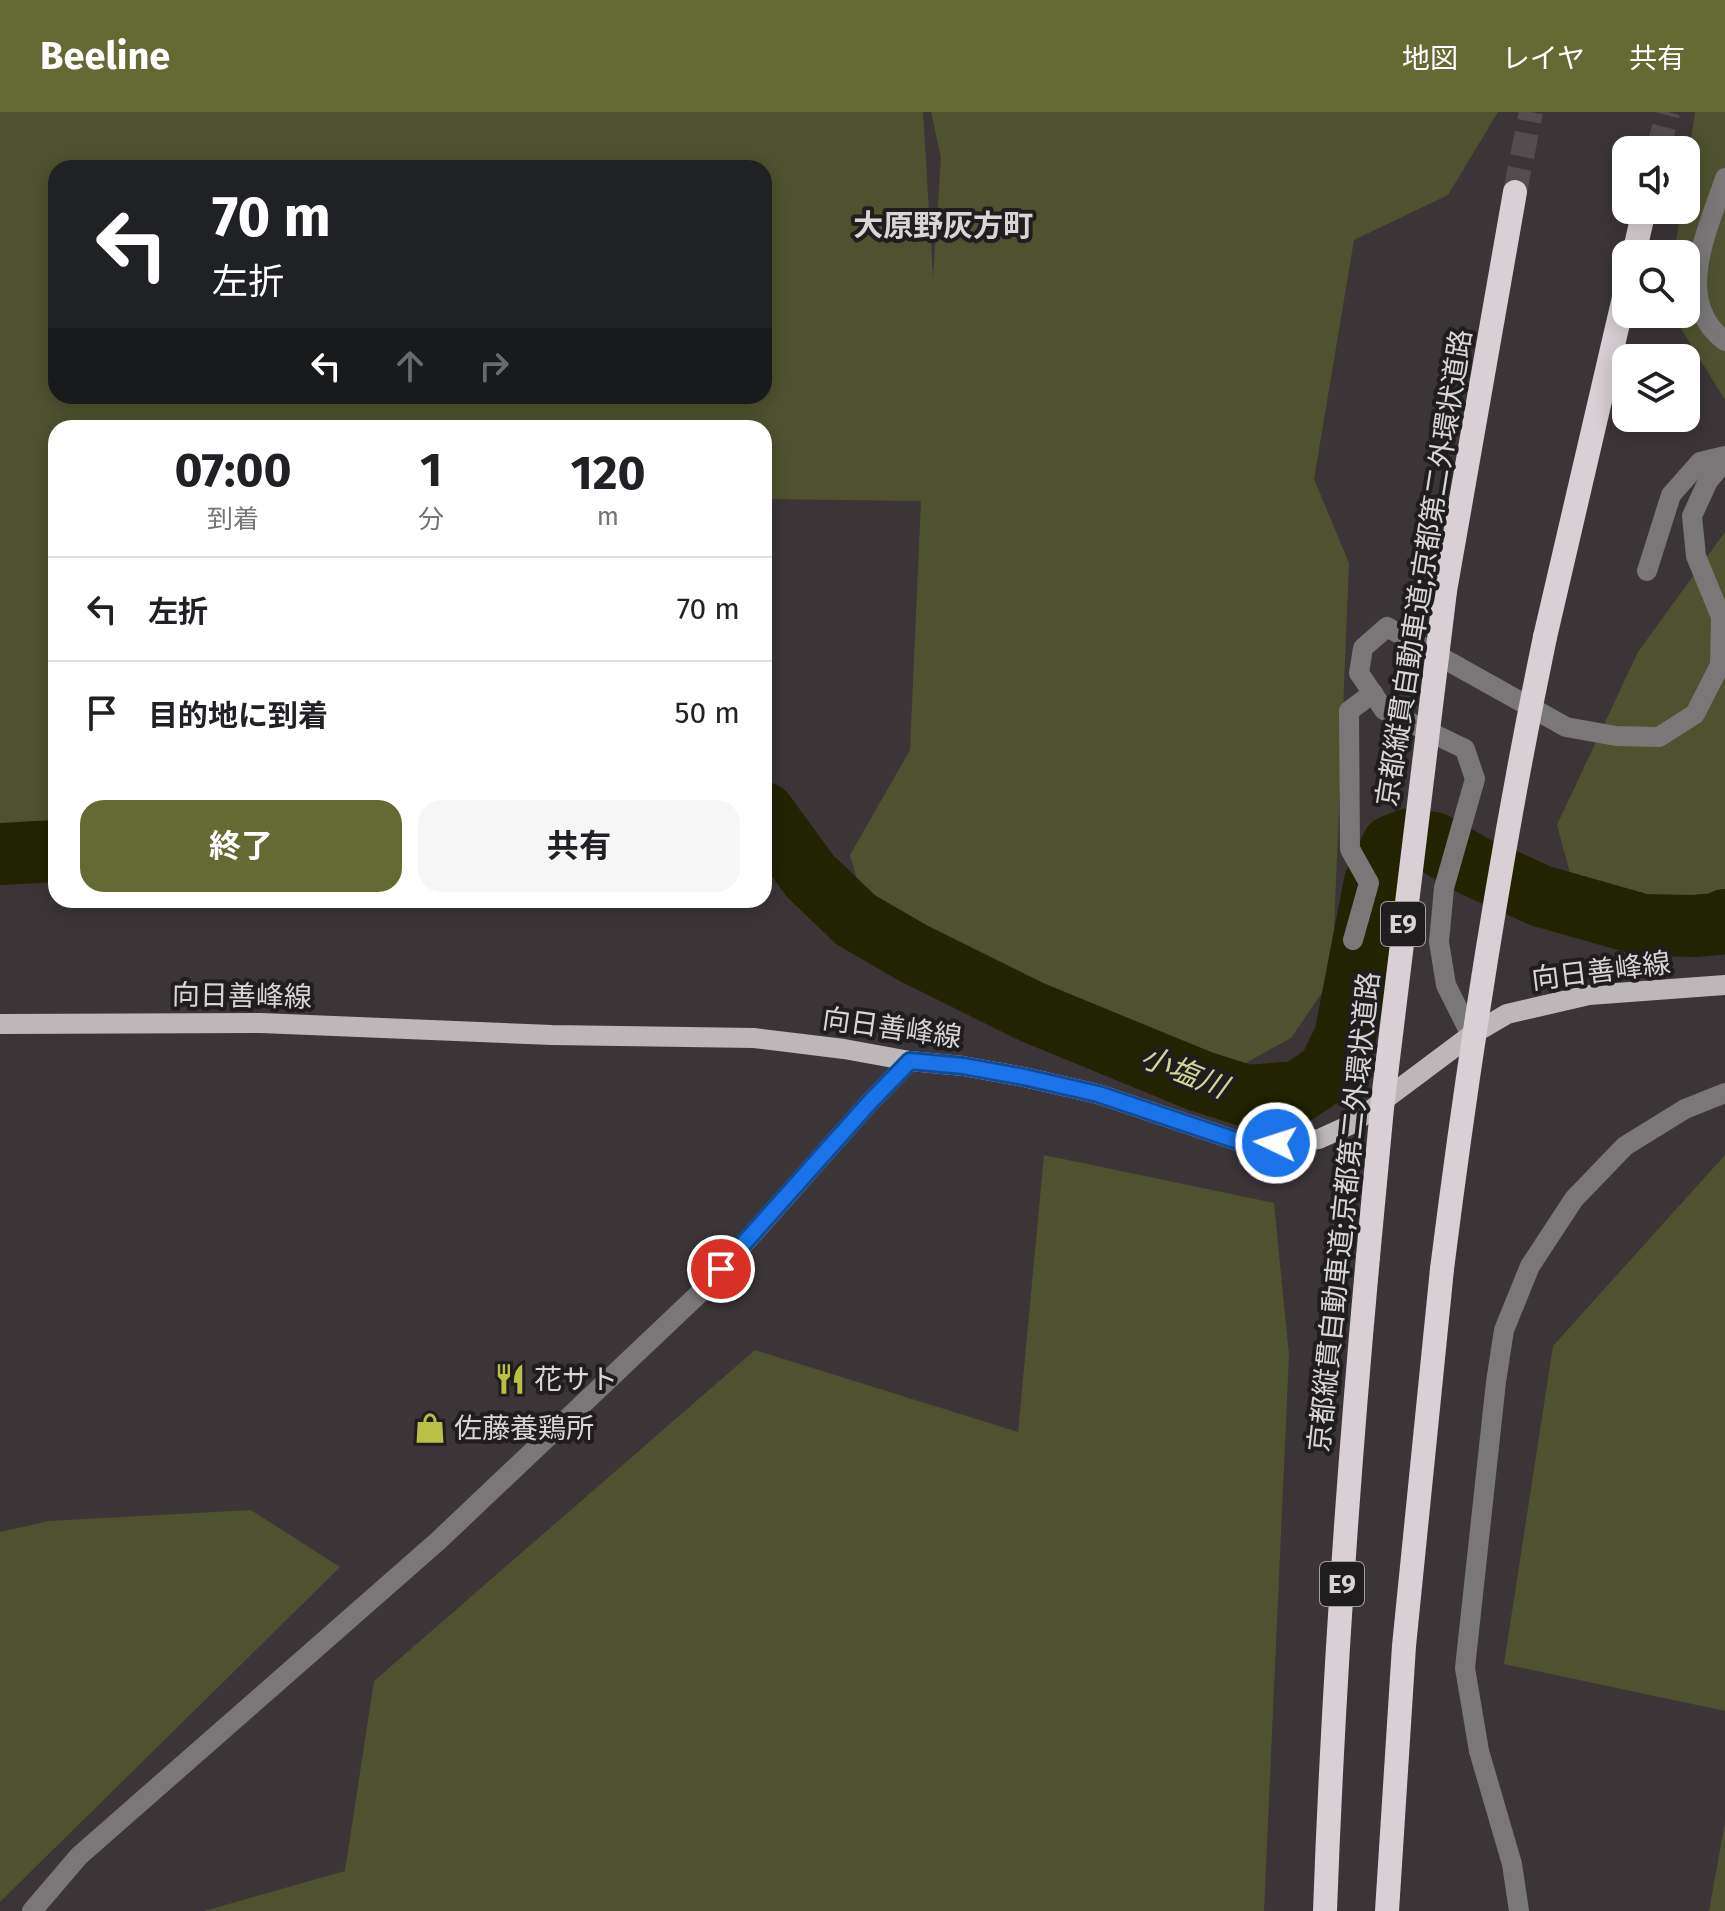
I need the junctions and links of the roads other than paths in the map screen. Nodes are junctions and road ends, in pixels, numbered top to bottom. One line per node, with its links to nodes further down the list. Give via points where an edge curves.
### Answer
1 (1725, 178): 4 (street, via 1697,264 1698,304)
2 (1515, 192): 15 (highway, 京都縦貫自動車道;京都第二外環状道路 / E9, bridge, via 1445,591 1396,983 1344,1554)
3 (1617, 328): 16 (highway, bridge, via 1545,637 1487,938 1442,1269 1404,1646)
4 (1725, 341)
5 (1725, 458): 6 (street, via 1700,462 1671,495); 7 (street, via 1692,516 1696,556 1721,617 1720,665 1695,714 1659,737 1566,727 1387,627 1363,648 1359,673)
6 (1647, 571)
7 (1373, 693): 8 (street, via 1349,711 1350,849 1369,883); 11 (street, via 1384,710 1465,749 1475,779 1444,888 1439,942 1446,985)
8 (1353, 940)
9 (1725, 985): 11 (main road, 向日善峰線, via 1546,1003 1507,1014)
10 (0, 1024): 12 (main road, 向日善峰線, via 261,1023 754,1038)
11 (1471, 1035): 12 (main road, 向日善峰線, via 1352,1124 1319,1139 1276,1143 1238,1141 1098,1094 1024,1077)
12 (910, 1061): 14 (street, via 703,1290 426,1551 79,1856)
13 (1725, 1093): 17 (street, via 1685,1109 1625,1146 1574,1199 1530,1266 1504,1330 1465,1668 1479,1751 1512,1864)
14 (32, 1911)
15 (1325, 1911)
16 (1387, 1911)
17 (1519, 1911)

